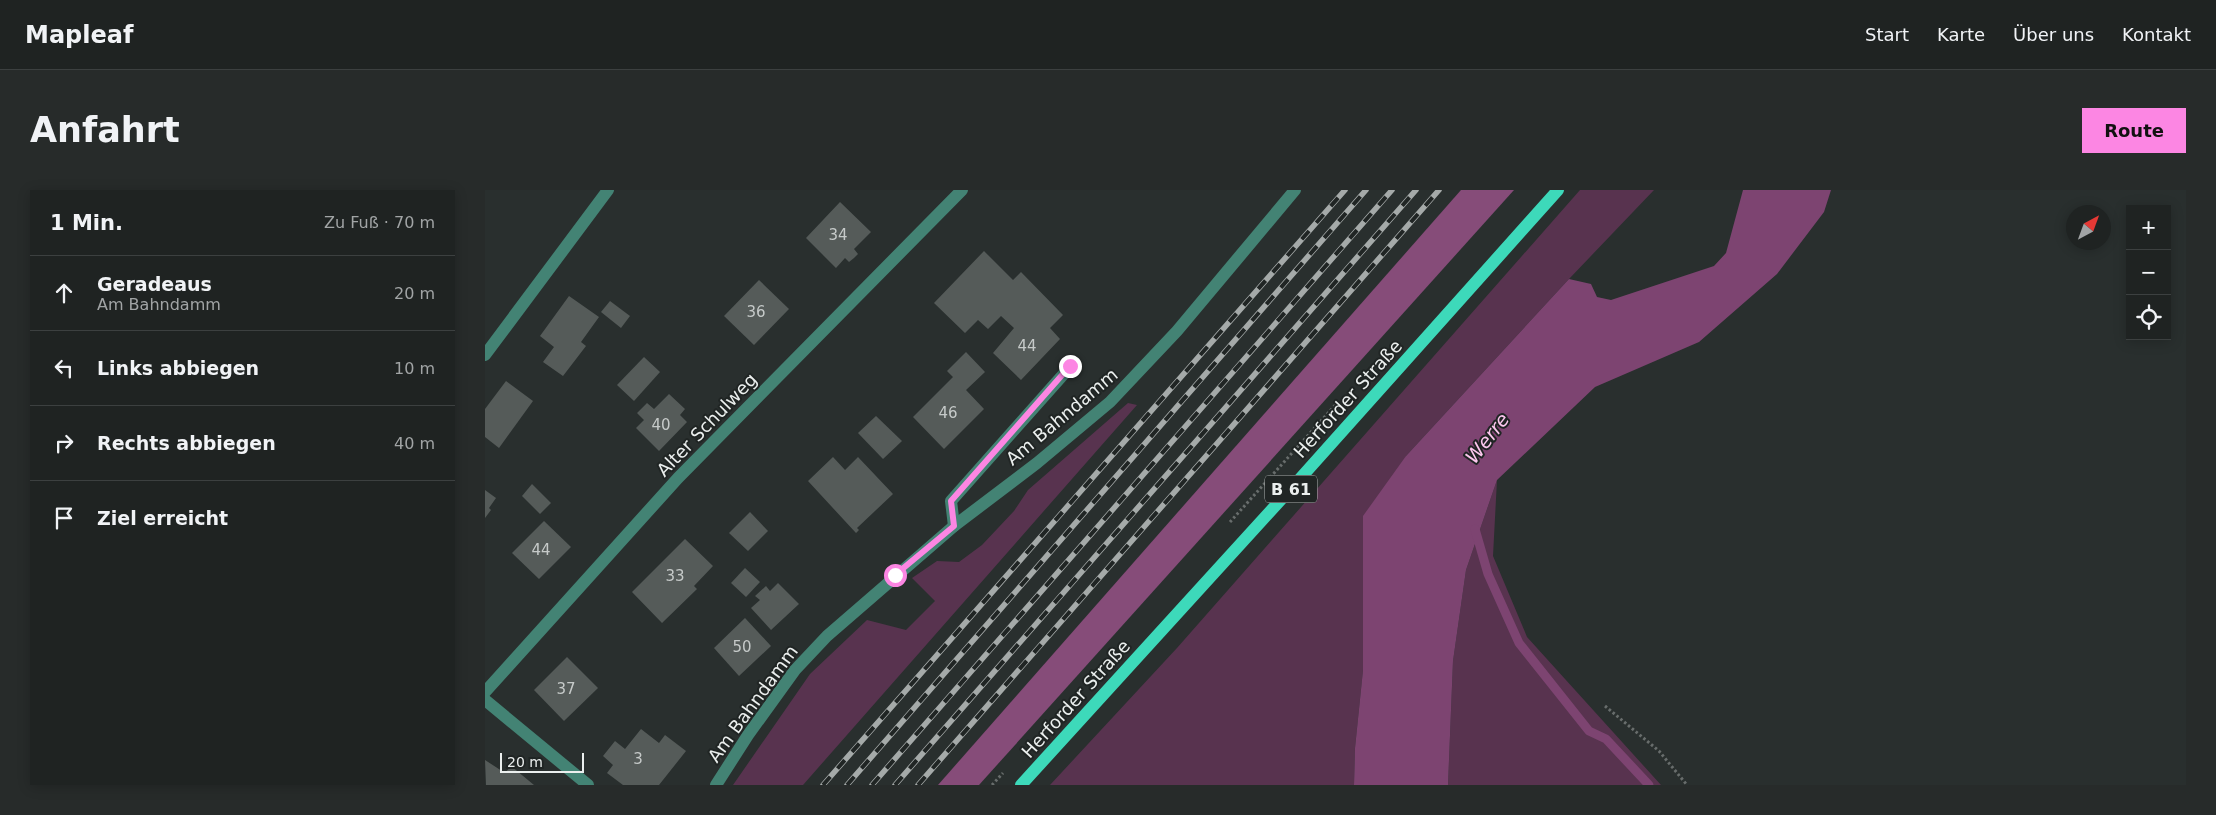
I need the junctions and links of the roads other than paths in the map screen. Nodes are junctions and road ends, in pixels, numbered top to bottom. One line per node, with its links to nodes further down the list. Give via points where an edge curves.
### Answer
1 (608, 190): 5 (street)
2 (962, 190): 8 (street, Alter Schulweg, via 678,478)
3 (1295, 190): 7 (street, Am Bahndamm, via 1136,377 1037,463)
4 (1558, 190): 12 (main road, Herforder Straße / B 61)
5 (485, 355)
6 (1070, 366): 7 (street, via 951,501)
7 (954, 526): 11 (street, Am Bahndamm, via 833,630 795,670)
8 (485, 692)
9 (485, 700): 10 (street)
10 (588, 785)
11 (716, 785)
12 (1021, 785)

